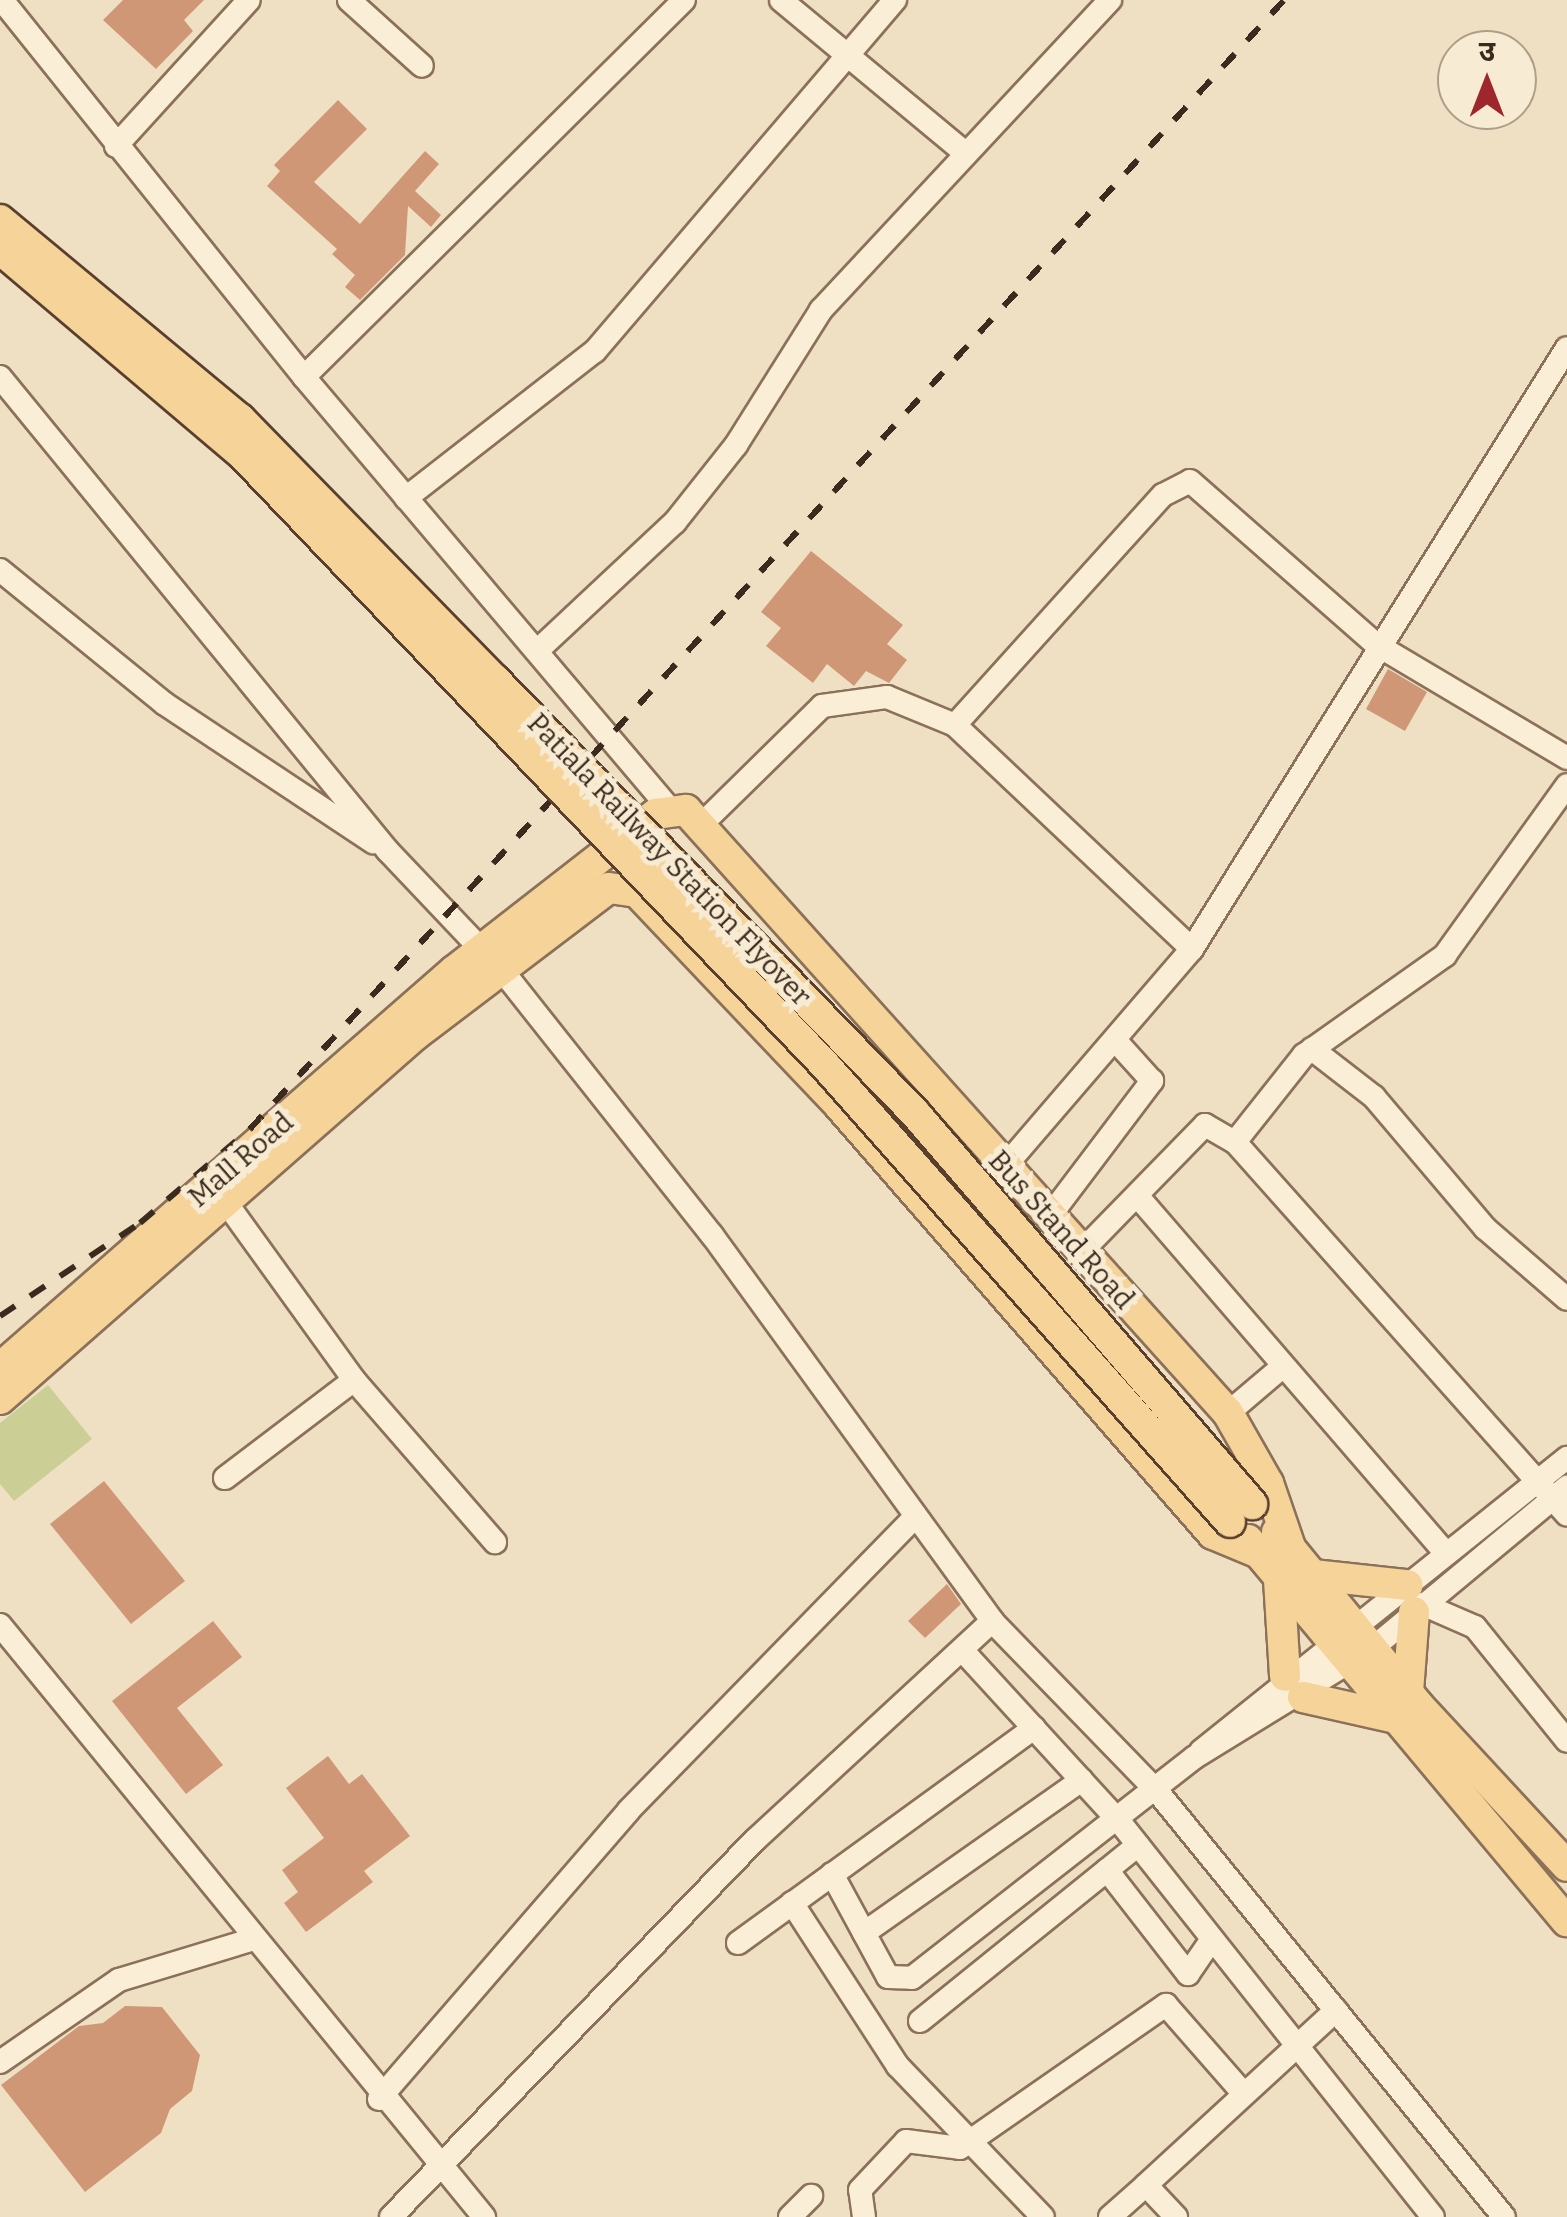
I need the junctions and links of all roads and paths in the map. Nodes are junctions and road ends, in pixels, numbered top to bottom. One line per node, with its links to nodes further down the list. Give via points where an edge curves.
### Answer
1 (2, 0): 10 (street)
2 (249, 0): 10 (street)
3 (349, 0): 9 (street)
4 (684, 0): 16 (street)
5 (781, 0): 8 (street)
6 (896, 0): 8 (street)
7 (1110, 0): 11 (street)
8 (847, 55): 11 (street); 17 (street, via 596,352)
9 (422, 66)
10 (116, 146): 16 (street)
11 (966, 153): 20 (street, via 792,346 736,446 675,522)
12 (0, 220): 48 (main road, Patiala Railway Station Flyover, bridge, via 240,419 914,1112)
13 (0, 249): 48 (main road, Patiala Railway Station Flyover, bridge, via 244,456)
14 (1567, 348): 19 (street)
15 (0, 377): 26 (street)
16 (304, 377): 17 (street)
17 (406, 498): 20 (street)
18 (0, 570): 26 (street, via 165,704)
19 (1377, 645): 21 (street, via 1190,481 1163,495); 22 (street); 27 (street)
20 (537, 651): 24 (street)
21 (955, 725): 25 (street, via 887,698 822,706); 27 (street)
22 (1567, 758)
23 (1567, 785): 31 (street, via 1444,955)
24 (669, 808): 25 (main road); 28 (main road, Bus Stand Road)
25 (705, 821): 33 (main road, Bus Stand Road, via 751,885)
26 (388, 851): 28 (street)
27 (1192, 950): 30 (street)
28 (491, 960): 29 (main road, Bus Stand Road); 37 (main road, Bus Stand Road, via 594,893 637,892 839,1105); 40 (main road, Mall Road); 49 (street, via 712,1235)
29 (463, 995): 35 (main road, Mall Road)
30 (1115, 1040): 33 (street); 36 (street, via 1152,1082)
31 (1312, 1048): 32 (street); 39 (street, via 1374,1097 1485,1228)
32 (1235, 1142): 34 (street, via 1205,1125); 47 (street)
33 (1006, 1169): 36 (main road, Bus Stand Road); 37 (street)
34 (1140, 1199): 38 (street); 41 (street)
35 (225, 1201): 42 (street); 43 (main road, Mall Road)
36 (1048, 1217): 38 (main road, Bus Stand Road)
37 (946, 1235): 51 (main road, Bus Stand Road, via 1213,1534)
38 (1080, 1253): 44 (main road, Bus Stand Road)
39 (1564, 1289)
40 (0, 1368)
41 (1281, 1368): 44 (street); 52 (street)
42 (354, 1380): 46 (street); 50 (street)
43 (0, 1399)
44 (1228, 1414): 51 (main road, Bus Stand Road, via 1268,1482)
45 (1567, 1458): 47 (street)
46 (225, 1478)
47 (1556, 1495): 52 (street); 55 (street)
48 (1241, 1512): 51 (main road, Patiala Railway Station Flyover)
49 (914, 1518): 56 (street); 82 (street, via 629,1810)
50 (496, 1542)
51 (1275, 1550): 53 (main road, Bus Stand Road); 54 (main road, Bus Stand Road)
52 (1446, 1554): 55 (street)
53 (1313, 1574): 55 (main road); 58 (main road, Bus Stand Road)
54 (1279, 1579): 58 (main road, Bus Stand Road); 60 (main road)
55 (1414, 1600): 58 (street); 61 (main road); 63 (street, via 1474,1627)
56 (992, 1621): 59 (street); 65 (street)
57 (0, 1625): 75 (street)
58 (1352, 1644): 60 (street); 61 (main road, Bus Stand Road)
59 (963, 1651): 62 (street); 84 (street, via 755,1840)
60 (1294, 1687): 61 (main road); 65 (street)
61 (1400, 1705): 68 (main road, Bus Stand Road); 72 (main road, Bus Stand Road)
62 (1034, 1728): 64 (street); 70 (street)
63 (1567, 1740)
64 (1082, 1780): 66 (street); 73 (street)
65 (1157, 1791): 66 (street); 77 (street)
66 (1119, 1821): 67 (street); 73 (street, via 912,1978 888,1977)
67 (1138, 1845): 69 (street); 74 (street)
68 (1567, 1866)
69 (1107, 1870): 74 (street, via 1188,1974); 78 (street)
70 (832, 1874): 71 (street); 73 (street)
71 (792, 1903): 76 (street); 83 (street, via 898,2066)
72 (1567, 1920)
73 (864, 1933)
74 (1212, 1938): 79 (street)
75 (254, 1940): 80 (street, via 119,1980); 82 (street)
76 (738, 1943)
77 (1336, 2010): 79 (street); 95 (street)
78 (920, 2021)
79 (1298, 2044): 81 (street); 94 (street)
80 (0, 2062)
81 (1244, 2094): 83 (street, via 1166,2005); 85 (street)
82 (379, 2098): 84 (street)
83 (972, 2140): 90 (street, via 953,2151 906,2142 860,2190); 91 (street)
84 (444, 2171): 87 (street); 88 (street)
85 (1146, 2185): 92 (street); 93 (street)
86 (811, 2196): 89 (street)
87 (391, 2217)
88 (484, 2217)
89 (790, 2217)
90 (864, 2217)
91 (1043, 2217)
92 (1110, 2217)
93 (1176, 2217)
94 (1433, 2217)
95 (1504, 2217)

